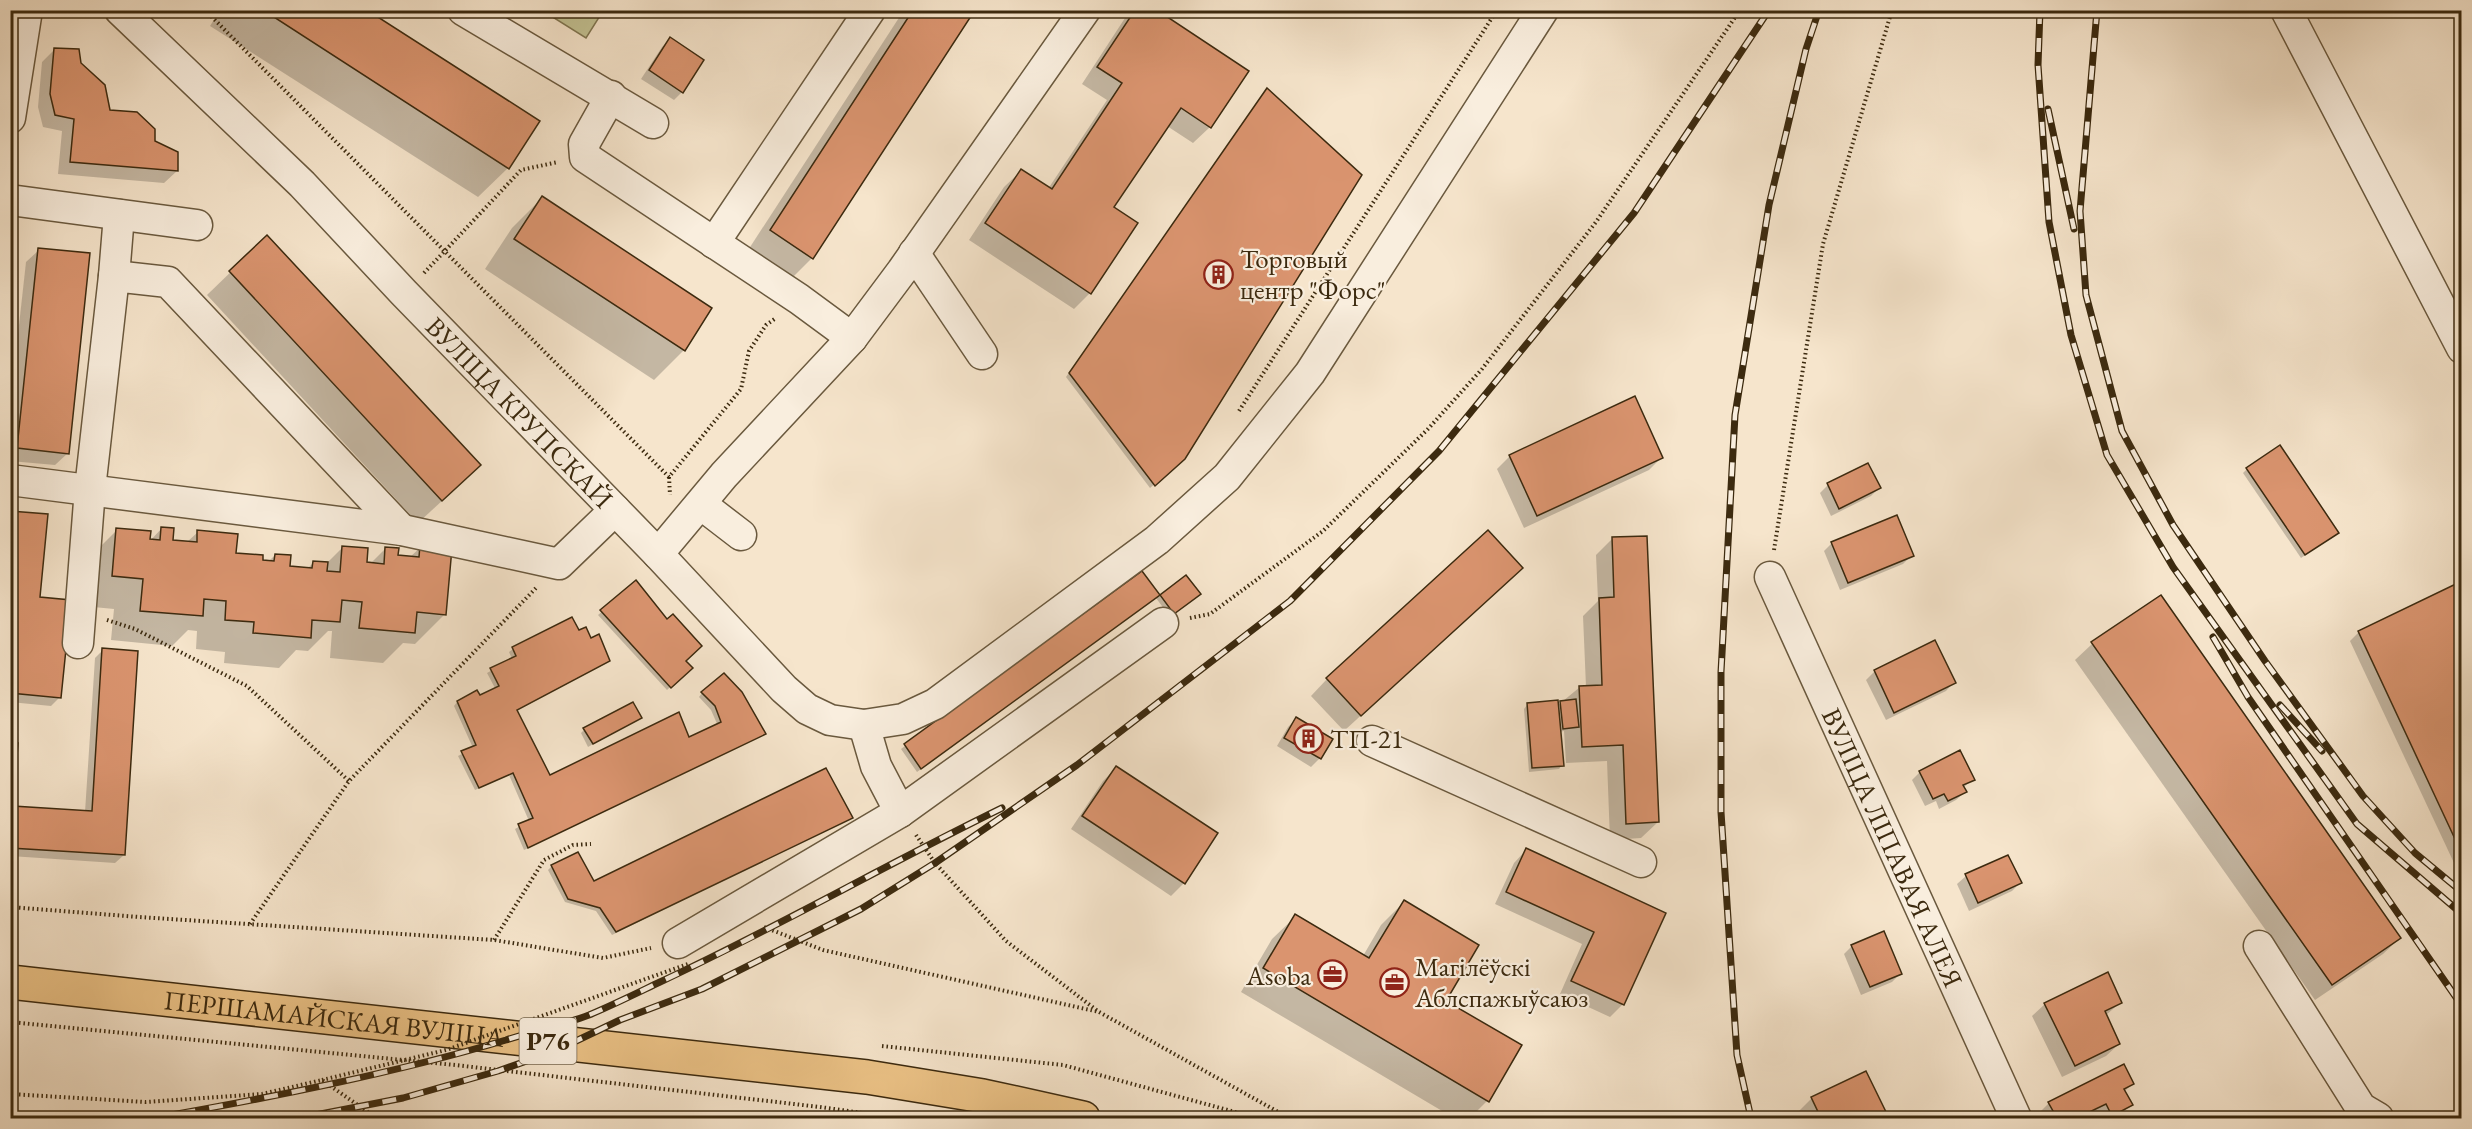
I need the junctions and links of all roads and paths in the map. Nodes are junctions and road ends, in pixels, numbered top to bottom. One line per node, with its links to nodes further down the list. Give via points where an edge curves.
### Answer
1 (27, 10): 13 (street)
2 (120, 10): 23 (street, ВУЛІЦА КРУПСКАЙ, via 302,184)
3 (205, 10): 20 (path)
4 (463, 10): 12 (street)
5 (870, 10): 19 (street)
6 (1085, 10): 21 (street)
7 (1497, 10): 28 (path)
8 (1544, 10): 41 (street, ВУЛІЦА КРУПСКАЙ, via 1310,373 1227,477 1157,540 935,704 903,719)
9 (1740, 10): 39 (path, via 1596,222 1482,369 1428,429 1323,531 1210,614)
10 (1892, 10): 37 (path, via 1823,244)
11 (2286, 10): 26 (street)
12 (611, 96): 14 (street); 15 (street, via 584,144)
13 (10, 118)
14 (653, 123)
15 (585, 157): 19 (street); 20 (path, via 521,170)
16 (10, 200): 17 (street)
17 (118, 215): 18 (street); 22 (street)
18 (197, 225)
19 (714, 243): 24 (street)
20 (445, 252): 23 (path); 24 (path, via 669,477 741,389 749,351 766,325)
21 (914, 253): 25 (street); 27 (street)
22 (114, 276): 30 (street); 33 (street, via 168,282)
23 (404, 293): 32 (street, ВУЛІЦА КРУПСКАЙ)
24 (799, 299): 25 (street)
25 (852, 338): 31 (street, via 724,475)
26 (2462, 348)
27 (982, 354)
28 (1234, 420)
29 (10, 480): 30 (street)
30 (90, 489): 33 (street); 38 (street)
31 (702, 505): 34 (street); 35 (street)
32 (615, 510): 35 (street, ВУЛІЦА КРУПСКАЙ); 36 (street)
33 (402, 530): 36 (street)
34 (741, 535)
35 (658, 554): 41 (street, ВУЛІЦА КРУПСКАЙ, via 807,709 830,720)
36 (559, 564): 43 (path)
37 (1770, 578): 64 (street, ВУЛІЦА ЛІПАВАЯ АЛЕЯ)
38 (81, 611): 40 (street); 43 (path, via 135,629 247,686)
39 (1163, 623): 44 (street)
40 (78, 643)
41 (864, 725): 44 (street, via 876,766)
42 (1372, 741): 46 (street)
43 (349, 781): 48 (path)
44 (900, 812): 52 (street); 54 (path, via 935,863 1006,941)
45 (591, 844): 50 (path, via 573,845 544,860)
46 (1641, 862)
47 (10, 906): 48 (path)
48 (250, 925): 50 (path)
49 (760, 926): 54 (path, via 823,950)
50 (494, 940): 52 (path, via 603,958)
51 (2259, 946): 65 (street, via 2361,1108)
52 (683, 953): 57 (path, bridge, via 446,1050)
53 (10, 982): 61 (main road, ПЕРШАМАЙСКАЯ ВУЛІЦА / Р76, via 867,1077 982,1096)
54 (1099, 1012): 63 (path)
55 (10, 1022): 60 (path, via 455,1065)
56 (1063, 1065): 62 (path)
57 (322, 1080): 58 (path, via 262,1094 146,1102); 59 (path, via 372,1115)
58 (10, 1094)
59 (387, 1119)
60 (898, 1119)
61 (1083, 1119)
62 (1257, 1119)
63 (1289, 1119)
64 (2016, 1119)
65 (2378, 1119)

